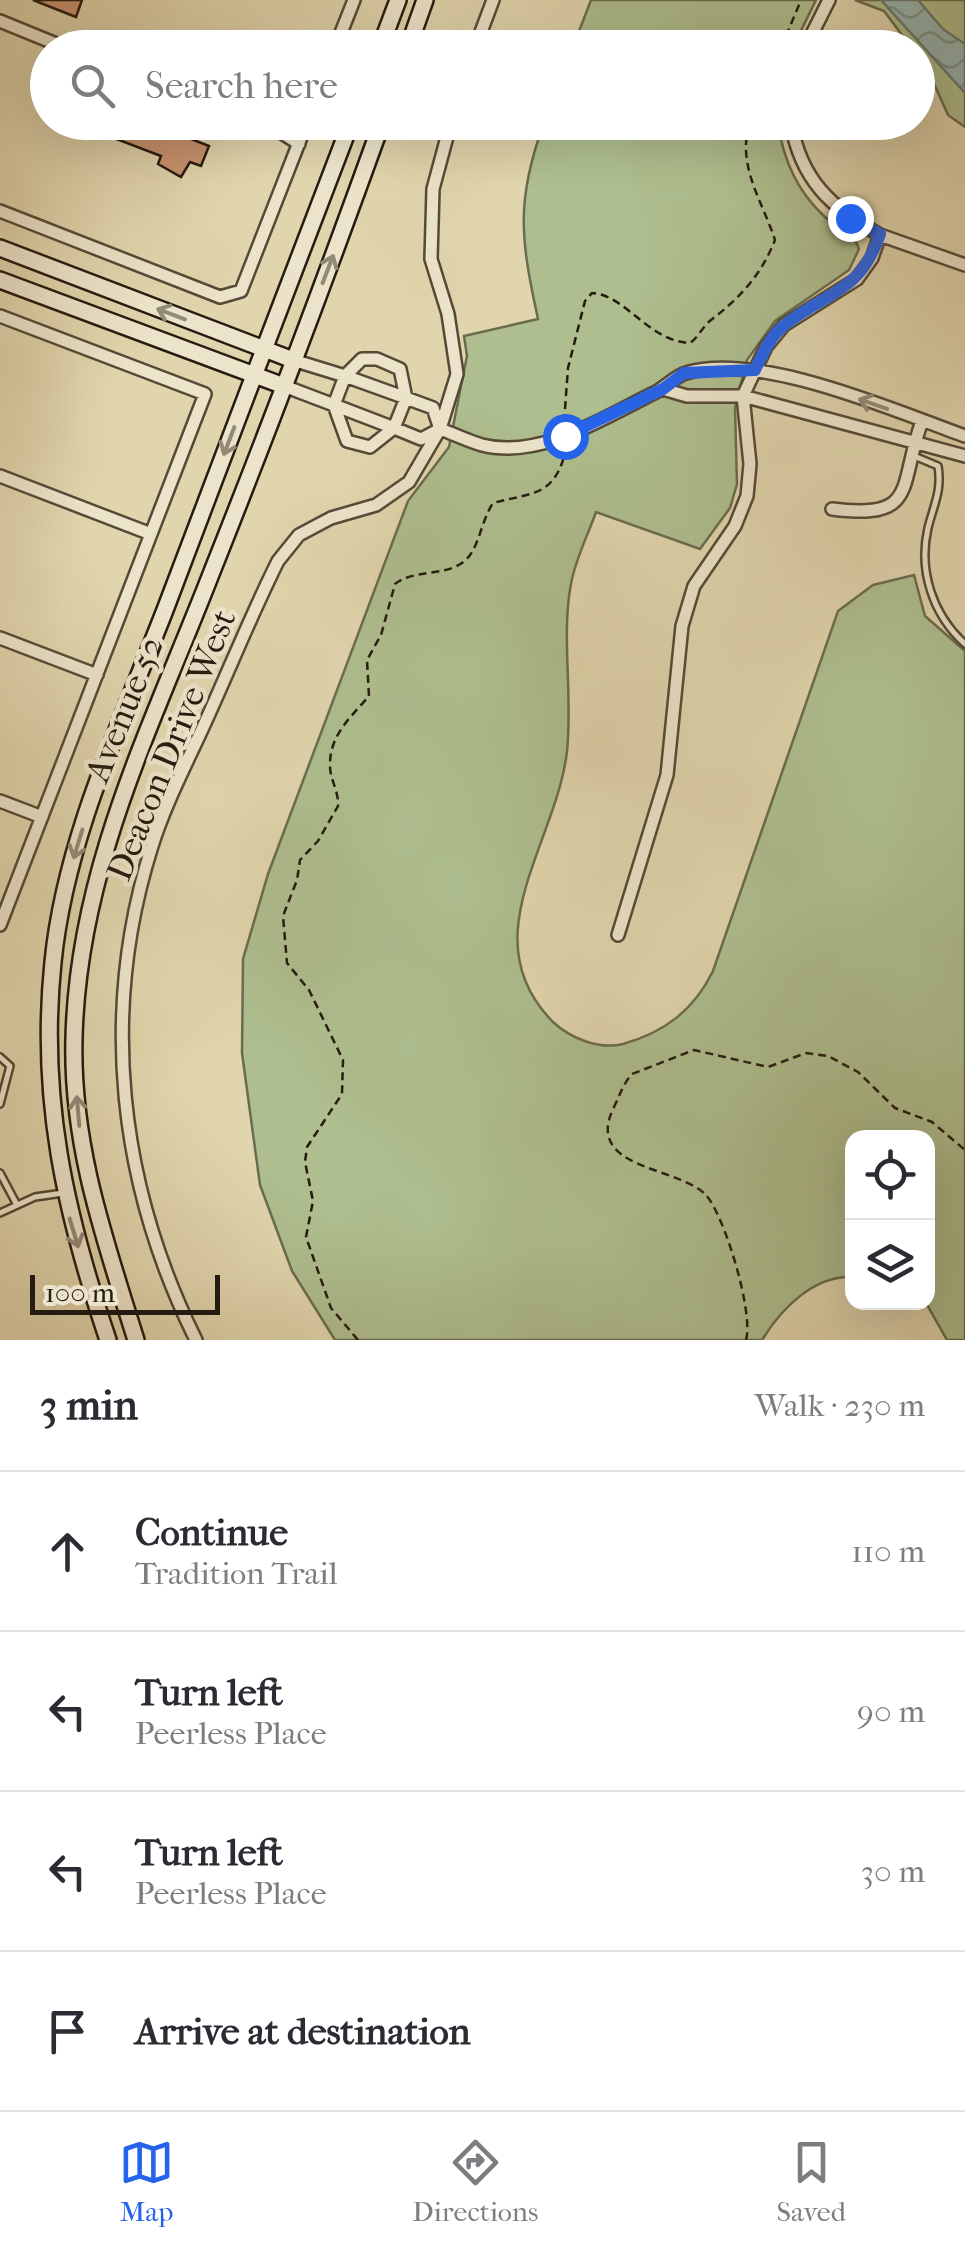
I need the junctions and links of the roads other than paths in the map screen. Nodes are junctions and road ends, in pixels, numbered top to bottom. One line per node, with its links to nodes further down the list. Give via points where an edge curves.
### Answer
1 (354, 0): 7 (street)
2 (398, 0): 8 (main road)
3 (426, 0): 9 (main road)
4 (493, 0): 10 (street)
5 (828, 0): 11 (street)
6 (0, 21): 12 (street)
7 (343, 30)
8 (387, 30)
9 (415, 30)
10 (482, 30)
11 (814, 30)
12 (30, 33)
13 (292, 140): 19 (street)
14 (300, 140): 19 (street)
15 (344, 140): 26 (main road, Avenue 52)
16 (375, 140): 27 (main road, Avenue 52, one-way to 16)
17 (446, 140): 38 (street, Deacon Drive West, via 433,189 431,259 457,374)
18 (794, 140): 21 (street, via 817,191)
19 (298, 144): 20 (street, via 241,291 220,296)
20 (0, 212)
21 (880, 234): 23 (street); 28 (street, via 857,278 784,325)
22 (0, 248): 26 (main road, one-way to 22)
23 (965, 265)
24 (0, 280): 29 (main road)
25 (0, 316): 44 (street, via 204,394)
26 (262, 349): 27 (main road); 29 (main road, Avenue 52)
27 (293, 360): 30 (street); 31 (main road, Avenue 52)
28 (755, 370): 32 (street, via 684,373); 33 (street); 36 (street, one-way to 28)
29 (254, 374): 31 (main road); 55 (main road, Avenue 52, one-way to 55, via 84,822 64,894 53,960 49,1076)
30 (345, 376): 34 (street); 34 (street, via 362,359 390,362 400,368); 35 (street)
31 (284, 386): 35 (street); 59 (main road, Avenue 52, one-way to 31, via 86,1178 78,1116 74,1040 86,919 130,770)
32 (663, 389): 33 (street); 38 (street, via 565,436 526,445 486,446)
33 (743, 396): 40 (street); 51 (street, via 747,496 694,586 682,626 667,775)
34 (406, 398): 37 (street); 38 (street, via 433,408)
35 (334, 406): 37 (street); 37 (street, via 340,432 356,446 381,442)
36 (922, 421): 39 (street); 40 (street)
37 (394, 428): 38 (street, via 420,439)
38 (440, 429): 60 (street, Deacon Drive West, via 409,482 376,506 299,535 278,561 153,842 136,902 126,966 122,1092 148,1226)
39 (965, 436)
40 (913, 449): 41 (street); 43 (street, via 901,494 888,509); 46 (lane, via 938,466 942,489 926,542 930,593 947,628)
41 (965, 456)
42 (0, 476): 44 (street)
43 (832, 509)
44 (151, 534): 47 (street)
45 (0, 638): 47 (street)
46 (965, 644)
47 (97, 675): 49 (street)
48 (0, 801): 49 (street)
49 (42, 817): 50 (street)
50 (0, 925)
51 (618, 935)
52 (0, 1057): 53 (lane, via 10,1066)
53 (0, 1104)
54 (0, 1174): 56 (lane)
55 (64, 1193): 56 (lane); 58 (main road, Avenue 52, one-way to 58)
56 (18, 1205): 57 (lane)
57 (0, 1214)
58 (108, 1340)
59 (136, 1340)
60 (196, 1340)

